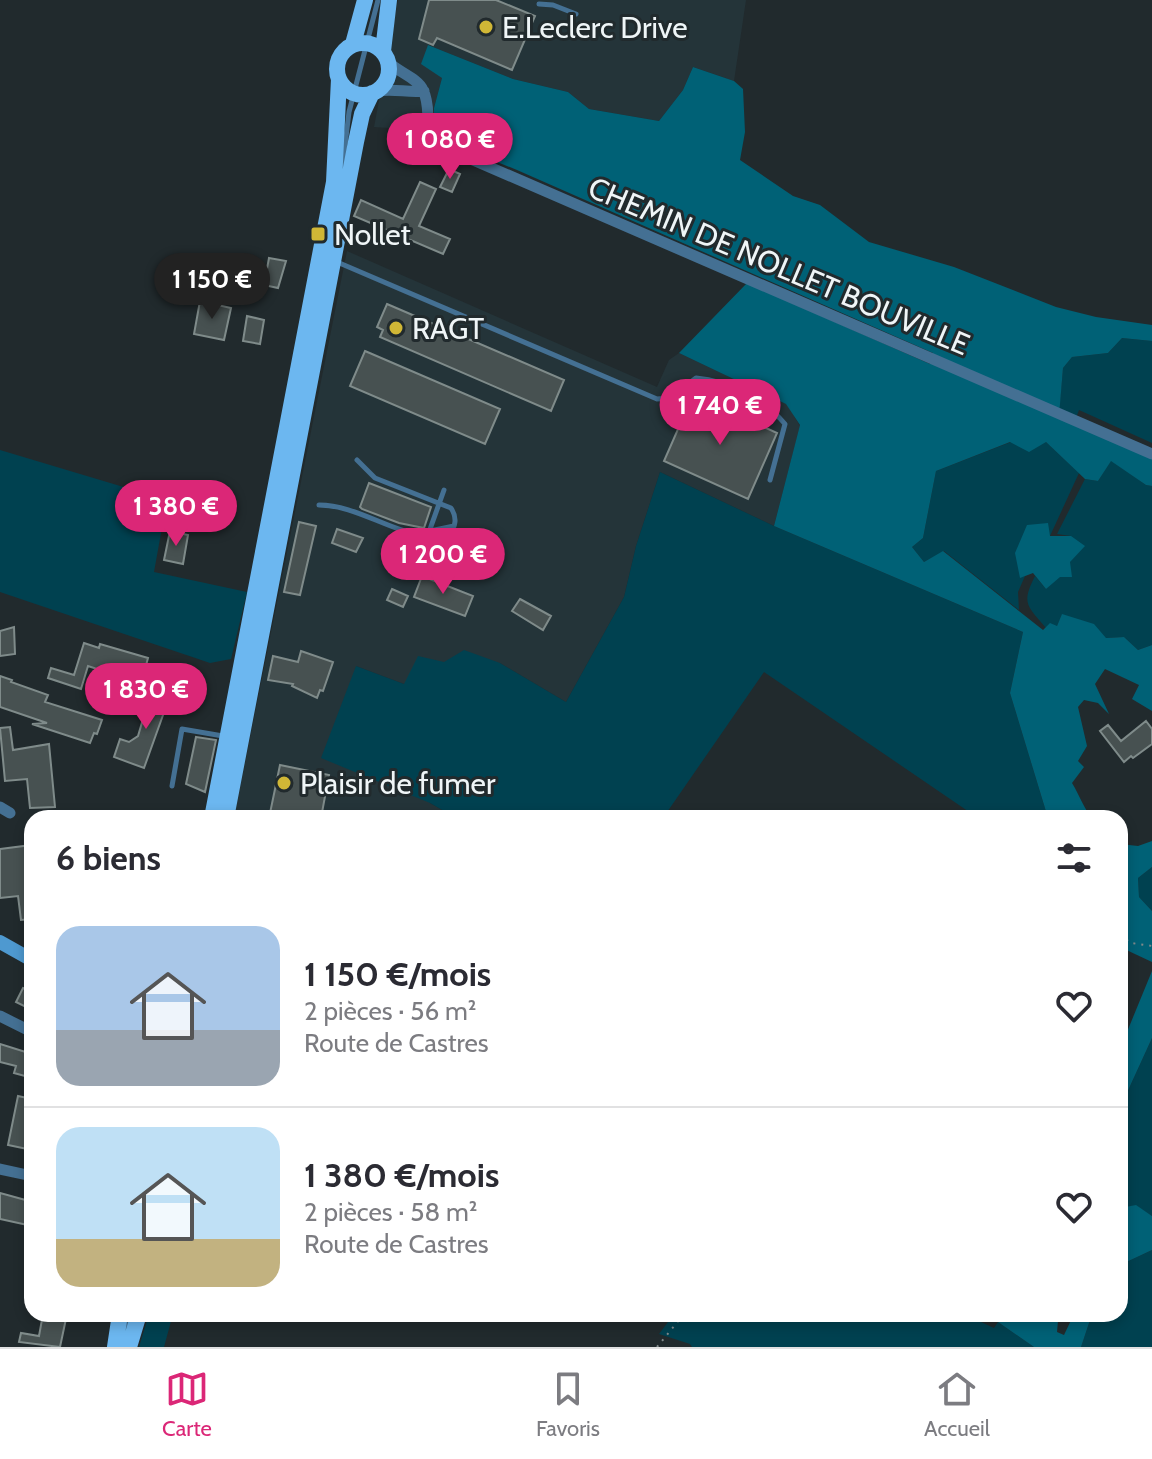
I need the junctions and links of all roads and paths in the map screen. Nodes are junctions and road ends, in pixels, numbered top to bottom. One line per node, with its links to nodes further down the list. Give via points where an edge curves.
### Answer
1 (365, 0): 6 (main road)
2 (378, 0): 6 (lane)
3 (389, 0): 7 (main road)
4 (539, 4): 5 (lane)
5 (576, 14)
6 (360, 43): 7 (main road); 8 (main road, via 343,51); 11 (lane)
7 (386, 56): 9 (street); 10 (main road, via 388,77)
8 (339, 79): 11 (main road); 13 (main road)
9 (424, 91): 10 (street); 17 (street, CHEMIN DE NOLLET BOUVILLE, via 431,135 439,145)
10 (374, 92): 11 (main road); 15 (main road, via 362,114)
11 (353, 93): 12 (lane)
12 (344, 145): 13 (lane); 15 (lane, via 306,369)
13 (334, 182): 16 (main road)
14 (337, 262): 19 (lane, via 657,399 670,398 696,378 716,380 772,408 785,424)
15 (307, 392): 29 (main road)
16 (291, 407): 25 (main road); 28 (lane, via 290,443)
17 (1152, 454)
18 (357, 460): 21 (lane, via 375,478)
19 (770, 480)
20 (444, 490): 21 (lane)
21 (439, 502): 23 (lane, via 451,508); 24 (lane)
22 (319, 505): 24 (lane)
23 (456, 525): 24 (lane); 24 (lane, via 438,539)
24 (426, 534)
25 (229, 737): 26 (lane, via 182,729); 27 (main road)
26 (172, 786)
27 (214, 810)
28 (221, 810)
29 (228, 810)
30 (1128, 941): 32 (path)
31 (0, 942): 33 (street)
32 (1152, 946)
33 (24, 956)
34 (0, 1016): 35 (street)
35 (24, 1028)
36 (0, 1169): 37 (street)
37 (24, 1174)
38 (121, 1322): 42 (main road)
39 (128, 1322): 42 (lane)
40 (135, 1322): 42 (main road)
41 (677, 1322): 43 (path)
42 (124, 1346)
43 (657, 1347)

